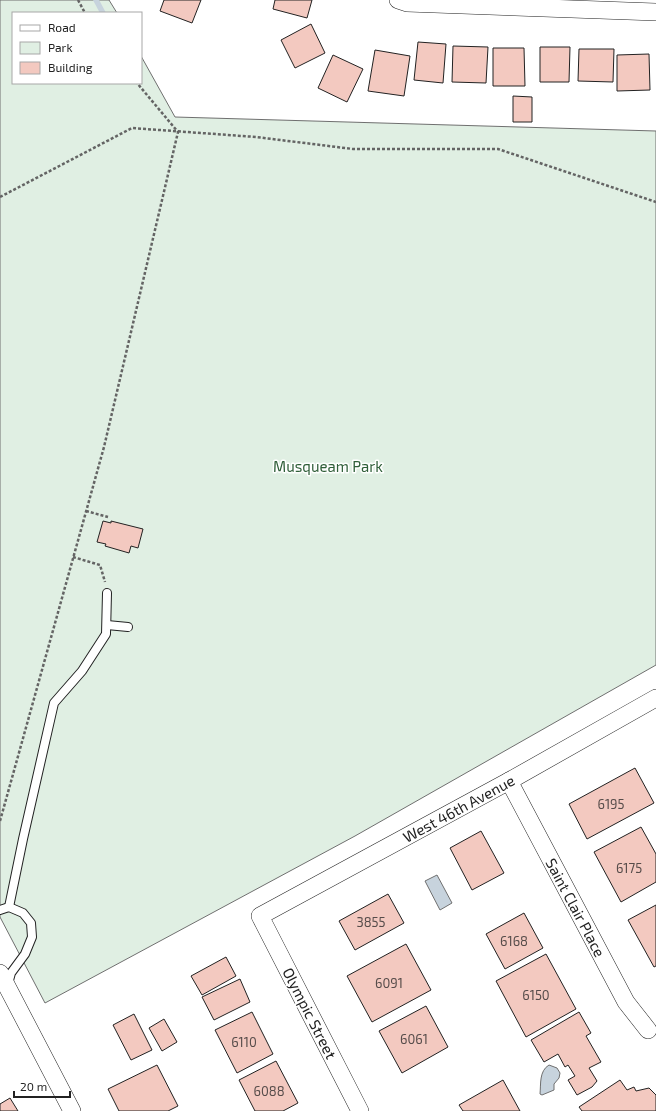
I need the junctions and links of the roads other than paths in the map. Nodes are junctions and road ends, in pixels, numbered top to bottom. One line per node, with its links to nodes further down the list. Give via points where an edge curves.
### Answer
1 (398, 0): 2 (street, via 407,3)
2 (656, 12)
3 (107, 592): 4 (lane)
4 (107, 625): 5 (lane); 8 (lane, via 106,634 82,671 54,703)
5 (128, 627)
6 (656, 698): 7 (street, West 46th Avenue)
7 (509, 780): 10 (street, West 46th Avenue); 12 (street, Saint Clair Place, via 626,1002)
8 (9, 907): 9 (lane); 11 (lane, via 23,913 31,922 32,937 25,954)
9 (0, 910)
10 (260, 916): 14 (street, Olympic Street)
11 (4, 980): 13 (street)
12 (648, 1030)
13 (72, 1111)
14 (360, 1111)

